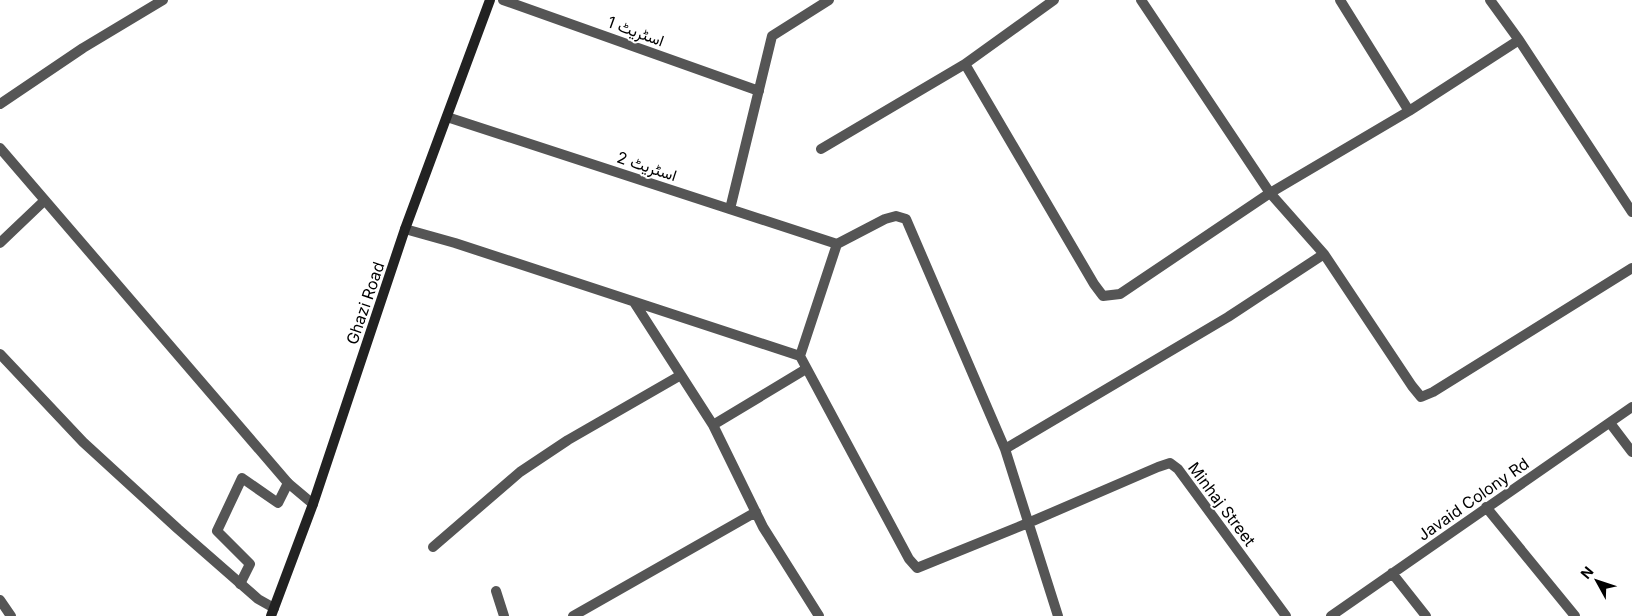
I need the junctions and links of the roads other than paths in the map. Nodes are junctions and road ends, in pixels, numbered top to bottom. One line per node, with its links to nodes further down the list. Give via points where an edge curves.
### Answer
1 (163, 0): 12 (street, via 83,48)
2 (490, 0): 14 (main road, Ghazi Road)
3 (503, 0): 11 (street, اسٹریٹ 1)
4 (1054, 0): 10 (street)
5 (1141, 0): 17 (street)
6 (1340, 0): 13 (street)
7 (1490, 0): 9 (street)
8 (828, 1): 11 (street, via 772,36)
9 (1519, 40): 13 (street); 20 (street)
10 (965, 64): 16 (street); 17 (street, via 1104,296 1120,294)
11 (759, 91): 19 (street)
12 (0, 104)
13 (1409, 111): 17 (street)
14 (447, 117): 19 (street, اسٹریٹ 2); 21 (main road, Ghazi Road)
15 (0, 148): 18 (street)
16 (821, 149)
17 (1270, 193): 24 (street)
18 (44, 201): 22 (street); 36 (street)
19 (730, 209): 23 (street, اسٹریٹ 2)
20 (1632, 212)
21 (406, 229): 26 (street); 37 (main road, Ghazi Road)
22 (0, 243)
23 (838, 244): 28 (street); 34 (street, via 885,219 896,216 906,219)
24 (1324, 254): 25 (street, via 1421,397); 34 (street, via 1228,317)
25 (1632, 268)
26 (634, 302): 28 (street); 30 (street)
27 (0, 354): 43 (street, via 83,442)
28 (800, 356): 29 (street)
29 (806, 369): 33 (street); 40 (street, via 909,559 917,568)
30 (681, 375): 33 (street); 41 (street, via 568,440 520,472)
31 (1632, 407): 32 (street, Javaid Colony Rd)
32 (1610, 424): 35 (street); 38 (street, Javaid Colony Rd)
33 (713, 426): 39 (street)
34 (1005, 449): 40 (street)
35 (1632, 452)
36 (288, 483): 37 (street); 43 (street, via 278,504 242,478 217,531 250,564)
37 (314, 504): 46 (main road, Ghazi Road)
38 (1486, 507): 42 (street, Javaid Colony Rd); 55 (street)
39 (756, 512): 49 (street); 50 (street)
40 (1028, 523): 51 (street); 52 (street, Minhaj Street, via 1170,463 1178,469)
41 (433, 547)
42 (1392, 573): 53 (street, Javaid Colony Rd); 54 (street)
43 (240, 584): 46 (street)
44 (496, 591): 48 (street)
45 (0, 600): 47 (street)
46 (273, 612)
47 (11, 616)
48 (504, 616)
49 (573, 616)
50 (819, 616)
51 (1058, 616)
52 (1286, 616)
53 (1332, 616)
54 (1426, 616)
55 (1575, 616)

